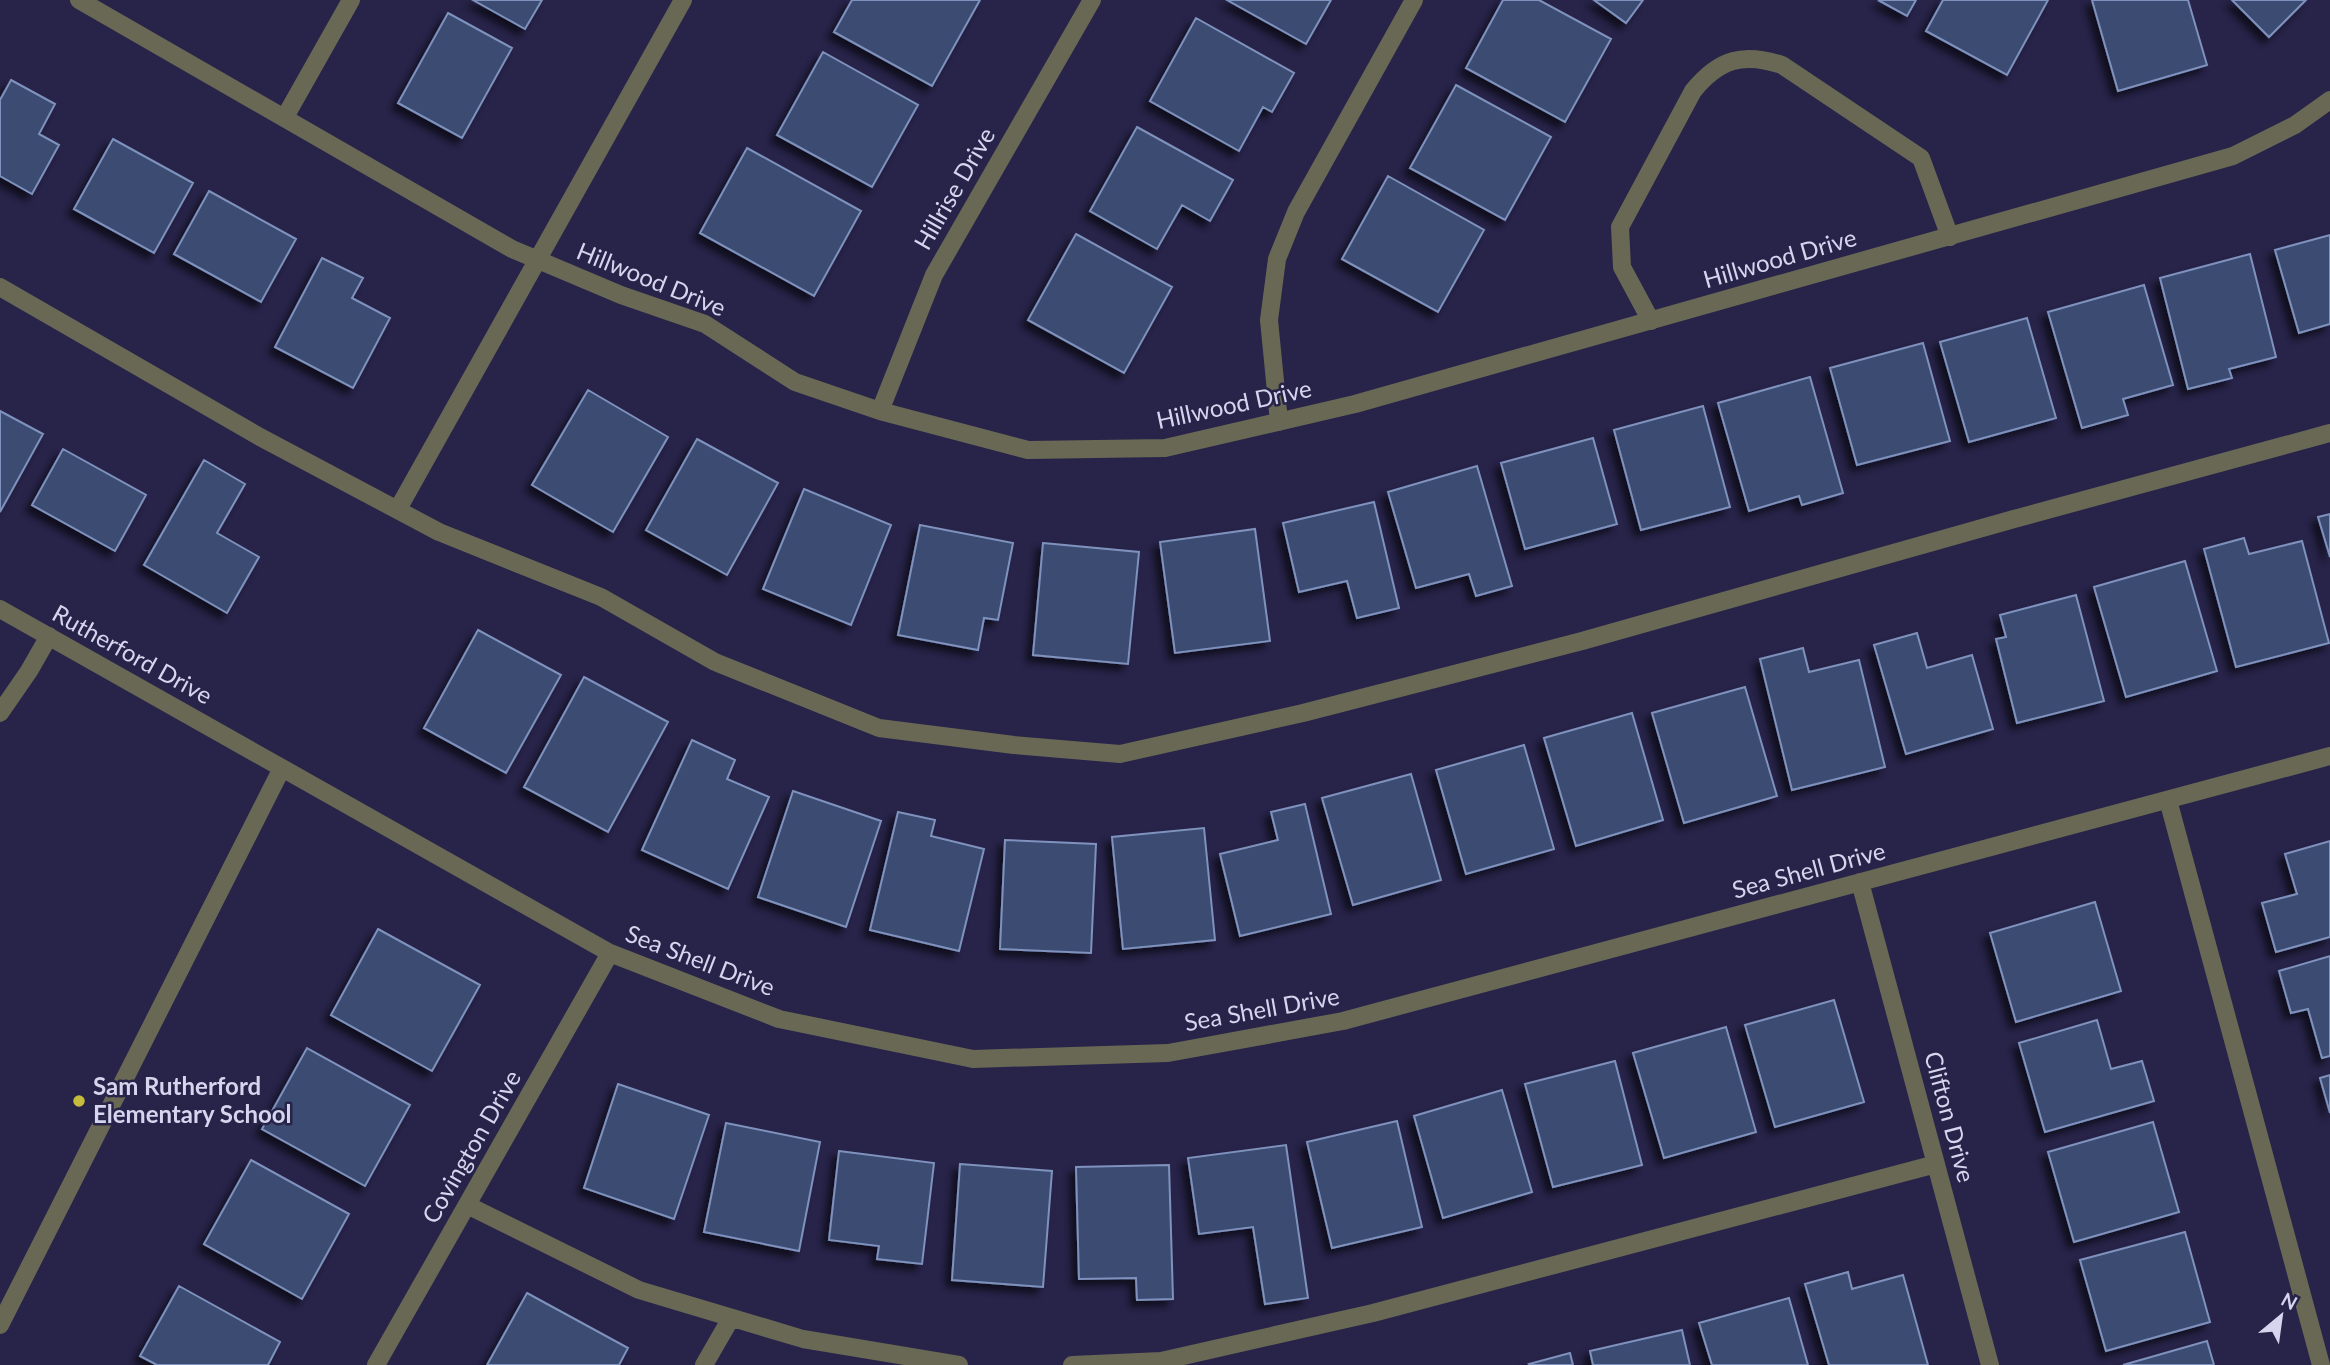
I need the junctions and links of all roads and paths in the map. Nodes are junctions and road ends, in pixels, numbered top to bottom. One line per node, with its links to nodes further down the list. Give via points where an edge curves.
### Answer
1 (79, 0): 7 (street, Hillwood Drive)
2 (351, 0): 7 (street)
3 (683, 0): 9 (street)
4 (1092, 0): 12 (street, Hillrise Drive, via 933,275)
5 (1414, 0): 13 (street, via 1296,212 1277,259 1269,320)
6 (2330, 100): 8 (street, Hillwood Drive, via 2295,125 2233,156)
7 (285, 117): 9 (street, Hillwood Drive)
8 (1950, 237): 11 (street, Hillwood Drive); 11 (street, via 1921,158 1782,65 1763,58 1743,58 1723,64 1693,91 1620,227 1622,267)
9 (537, 260): 12 (street, Hillwood Drive, via 705,324 795,382); 15 (street)
10 (0, 287): 15 (street, via 260,437)
11 (1651, 321): 13 (street, Hillwood Drive)
12 (880, 411): 13 (street, Hillwood Drive, via 1028,450 1165,448)
13 (1279, 422)
14 (2330, 433): 15 (street, via 1582,641 1303,713 1120,754 879,727 715,662 601,597 439,532)
15 (398, 509)
16 (0, 609): 17 (street, Rutherford Drive)
17 (49, 636): 18 (street); 19 (street, Rutherford Drive)
18 (0, 713)
19 (240, 744): 21 (street, Sea Shell Drive)
20 (2330, 756): 22 (street, Sea Shell Drive)
21 (282, 768): 24 (street, Sea Shell Drive); 28 (street)
22 (2168, 800): 23 (street, Sea Shell Drive); 34 (street)
23 (1860, 882): 24 (street, Sea Shell Drive, via 1343,1021 1168,1052 973,1059 779,1019); 25 (street, Clifton Drive)
24 (610, 953): 26 (street, Covington Drive)
25 (1936, 1164): 32 (street, via 1373,1313 1161,1360); 33 (street, Clifton Drive)
26 (467, 1205): 27 (street, via 639,1290); 29 (street, Covington Drive)
27 (731, 1318): 30 (street); 31 (street, via 803,1339)
28 (0, 1325)
29 (376, 1365)
30 (704, 1365)
31 (960, 1365)
32 (1072, 1365)
33 (1990, 1365)
34 (2321, 1365)

